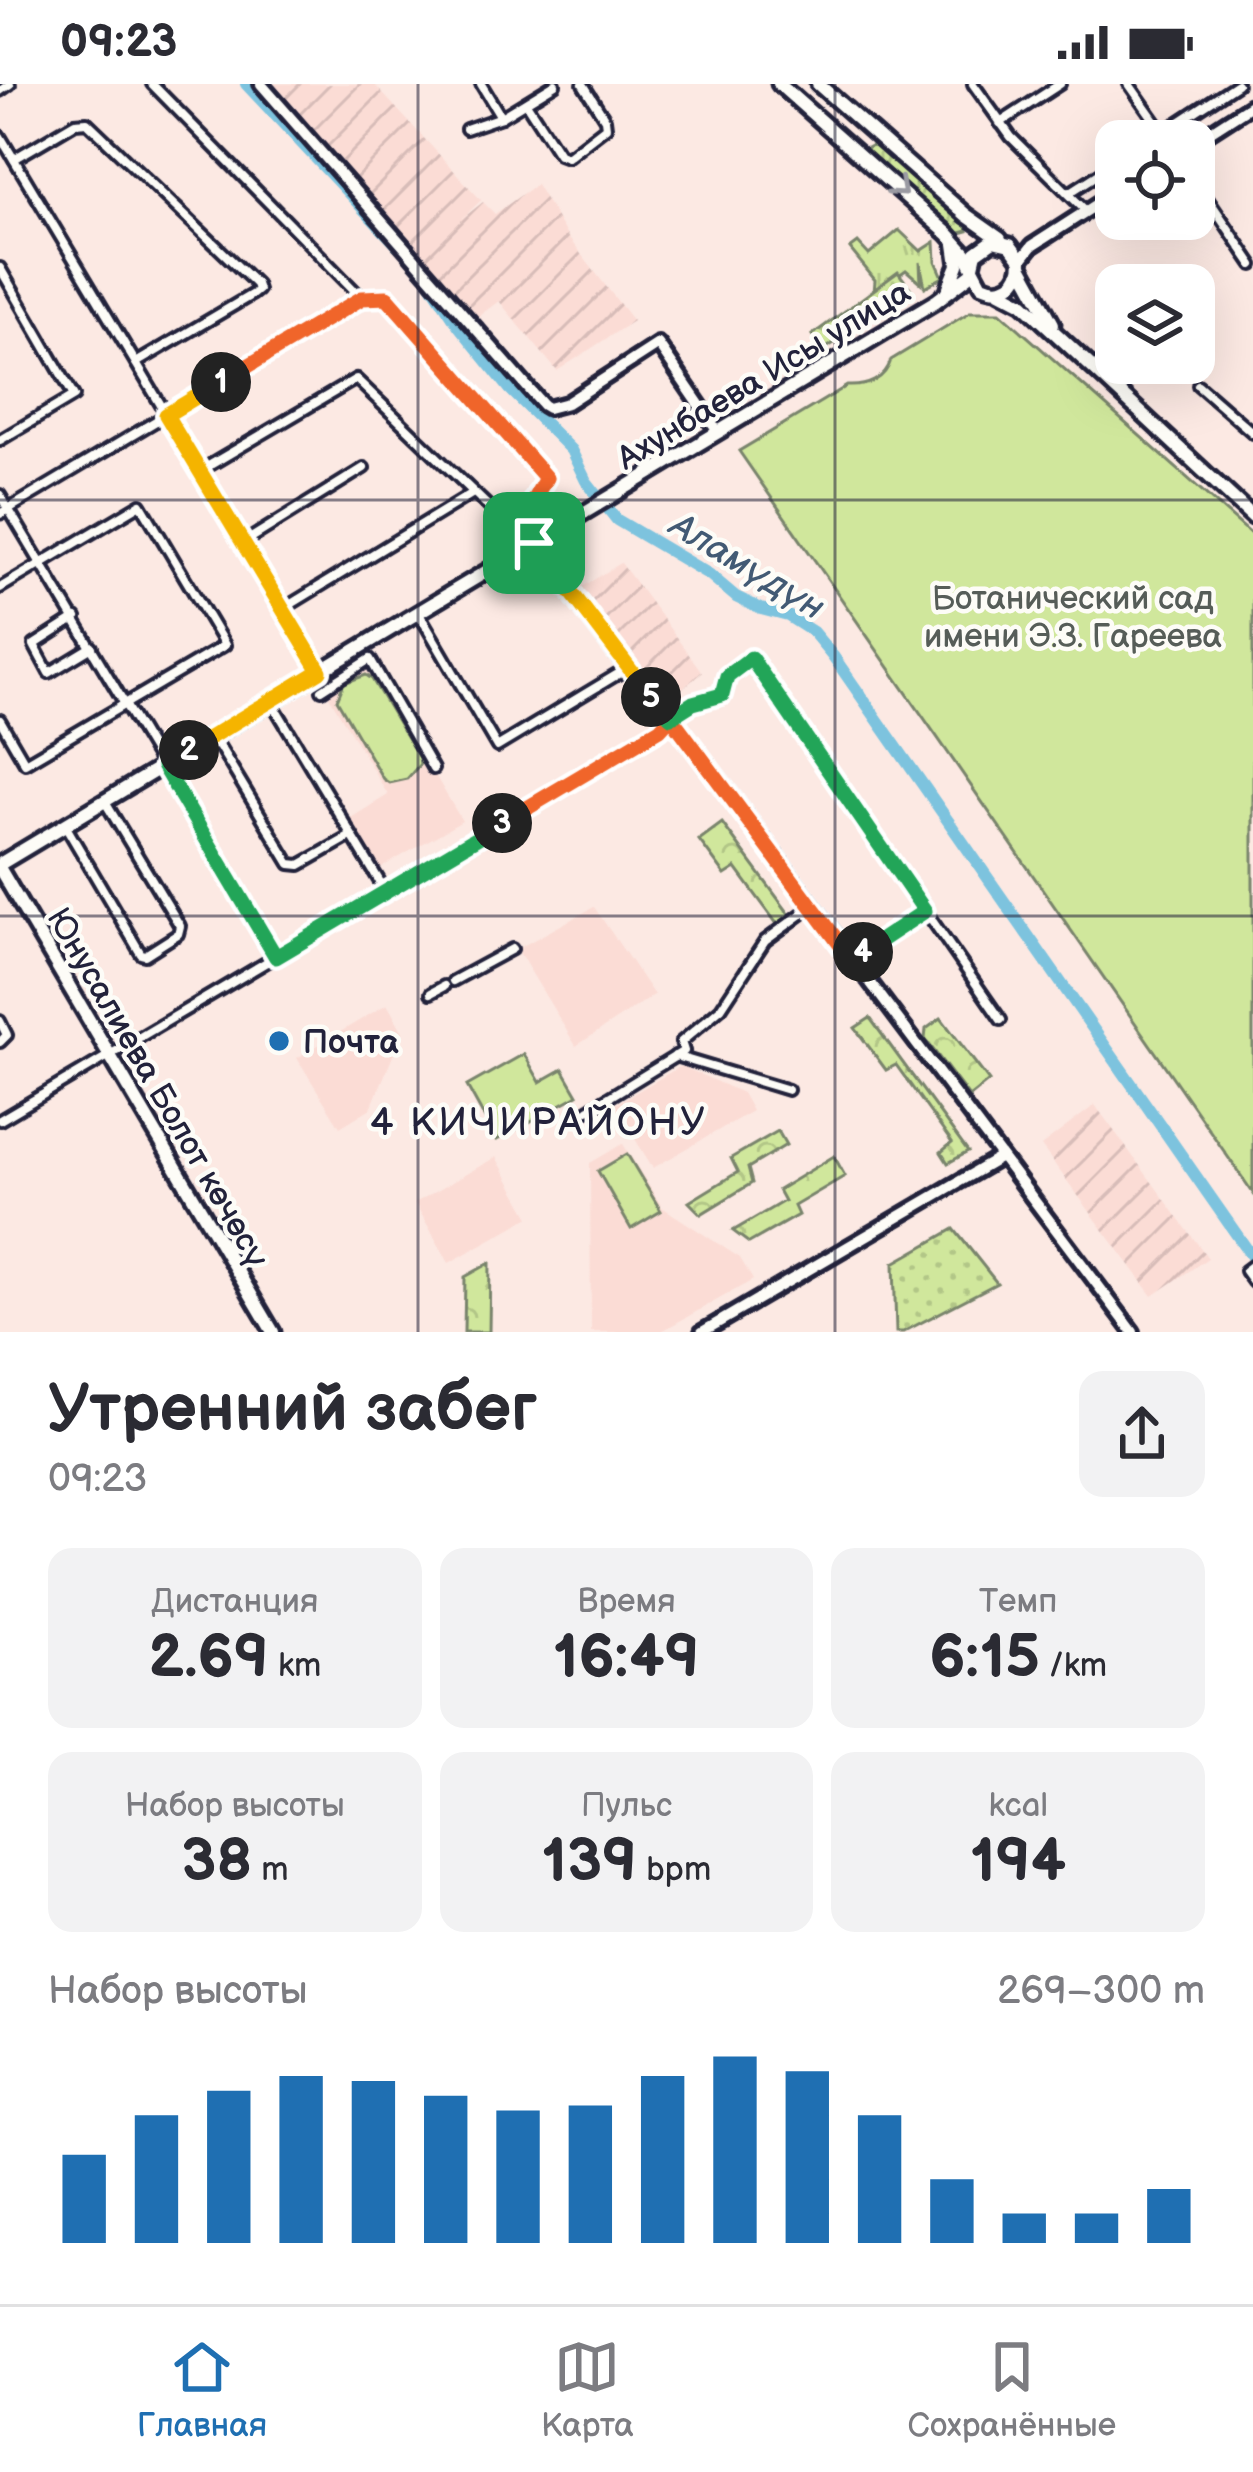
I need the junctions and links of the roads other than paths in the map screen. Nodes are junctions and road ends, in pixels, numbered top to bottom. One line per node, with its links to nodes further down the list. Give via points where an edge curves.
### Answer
1 (10, 84): 14 (street)
2 (152, 84): 40 (street)
3 (260, 84): 46 (main road, via 544,405 567,403 658,344)
4 (497, 84): 13 (street)
5 (555, 84): 15 (street)
6 (583, 84): 15 (street, via 606,128 567,157)
7 (779, 84): 25 (main road)
8 (818, 84): 23 (main road)
9 (974, 84): 20 (street)
10 (1060, 84): 20 (street)
11 (1130, 84): 18 (street)
12 (1237, 84): 19 (street)
13 (483, 88): 17 (street)
14 (0, 91)
15 (526, 103): 17 (street)
16 (1253, 104): 21 (main road)
17 (501, 118): 22 (street)
18 (1155, 120)
19 (1189, 120)
20 (1000, 124): 28 (street)
21 (1215, 128)
22 (466, 130)
23 (874, 134): 25 (main road); 34 (main road)
24 (0, 136): 26 (street)
25 (858, 152): 32 (main road, one-way to 32)
26 (14, 159): 43 (street); 43 (street, via 87,122 256,284 254,294)
27 (1095, 176): 28 (street)
28 (1069, 193): 31 (street)
29 (1095, 205): 31 (main road)
30 (1215, 209): 36 (street)
31 (1086, 211): 33 (main road)
32 (953, 239): 38 (main road); 41 (main road, via 954,278)
33 (1040, 241): 34 (main road); 35 (main road)
34 (1008, 244): 35 (main road); 38 (main road, via 986,243)
35 (1021, 263): 39 (main road, via 1015,281); 42 (main road)
36 (1253, 265)
37 (0, 268): 48 (street, via 74,396)
38 (973, 269): 39 (main road); 41 (main road, Ахунбаева Исы улица)
39 (992, 289): 41 (main road, Ахунбаева Исы улица); 42 (main road, via 1023,303)
40 (362, 298): 45 (street); 55 (street, via 387,297 546,478)
41 (936, 301): 46 (main road, Ахунбаева Исы улица)
42 (1064, 340): 54 (main road)
43 (136, 363): 45 (street)
44 (1198, 385): 47 (street)
45 (166, 415): 50 (street); 53 (street)
46 (718, 433): 57 (main road, Ахунбаева Исы улица)
47 (1253, 433)
48 (0, 440)
49 (364, 468): 56 (street)
50 (200, 471): 51 (street, via 356,380); 56 (street)
51 (473, 493): 55 (street); 60 (street)
52 (0, 495): 53 (street)
53 (4, 512): 58 (street)
54 (1253, 517)
55 (515, 532): 57 (street)
56 (243, 542): 60 (street)
57 (534, 543): 61 (main road, Ахунбаева Исы улица); 64 (main road)
58 (44, 562): 59 (street); 62 (street); 68 (street, via 141,504 225,645)
59 (0, 588)
60 (283, 609): 65 (street)
61 (418, 612): 64 (street, via 497,747); 65 (main road, Ахунбаева Исы улица)
62 (76, 618): 63 (street); 63 (street, via 34,645 50,673)
63 (92, 647): 68 (street)
64 (628, 668): 69 (main road)
65 (320, 671): 67 (main road, Ахунбаева Исы улица)
66 (322, 690): 73 (street, via 370,659)
67 (271, 701): 71 (main road, Ахунбаева Исы улица); 76 (street)
68 (125, 704): 70 (street, via 25,763); 72 (street)
69 (671, 717): 78 (street); 79 (main road); 80 (street, via 722,695 727,676 751,658)
70 (0, 720)
71 (212, 736): 72 (main road, Ахунбаева Исы улица); 76 (street, via 290,863)
72 (163, 766): 74 (main road, Ахунбаева Исы улица); 82 (street)
73 (433, 769)
74 (105, 801): 75 (main road, Ахунбаева Исы улица); 75 (street, via 180,926 145,955)
75 (64, 825): 77 (main road, Ахунбаева Исы улица)
76 (351, 836): 78 (street)
77 (0, 866): 88 (main road, Юнусалиева Болот көчөсү)
78 (386, 892): 82 (street)
79 (811, 907): 83 (main road); 89 (street, via 765,941 721,1008)
80 (925, 911): 83 (street); 85 (street)
81 (512, 949): 84 (street)
82 (276, 957): 88 (street)
83 (851, 959): 93 (main road)
84 (431, 993)
85 (1001, 1020)
86 (0, 1021): 87 (street, via 7,1035)
87 (0, 1042)
88 (110, 1055): 92 (street); 96 (main road, Юнусалиева Болот көчөсү)
89 (675, 1056): 90 (street); 91 (street)
90 (788, 1090)
91 (588, 1110)
92 (0, 1120)
93 (1000, 1157): 97 (main road); 98 (main road)
94 (1250, 1268): 95 (street)
95 (1253, 1282)
96 (273, 1332)
97 (702, 1332)
98 (1132, 1332)

